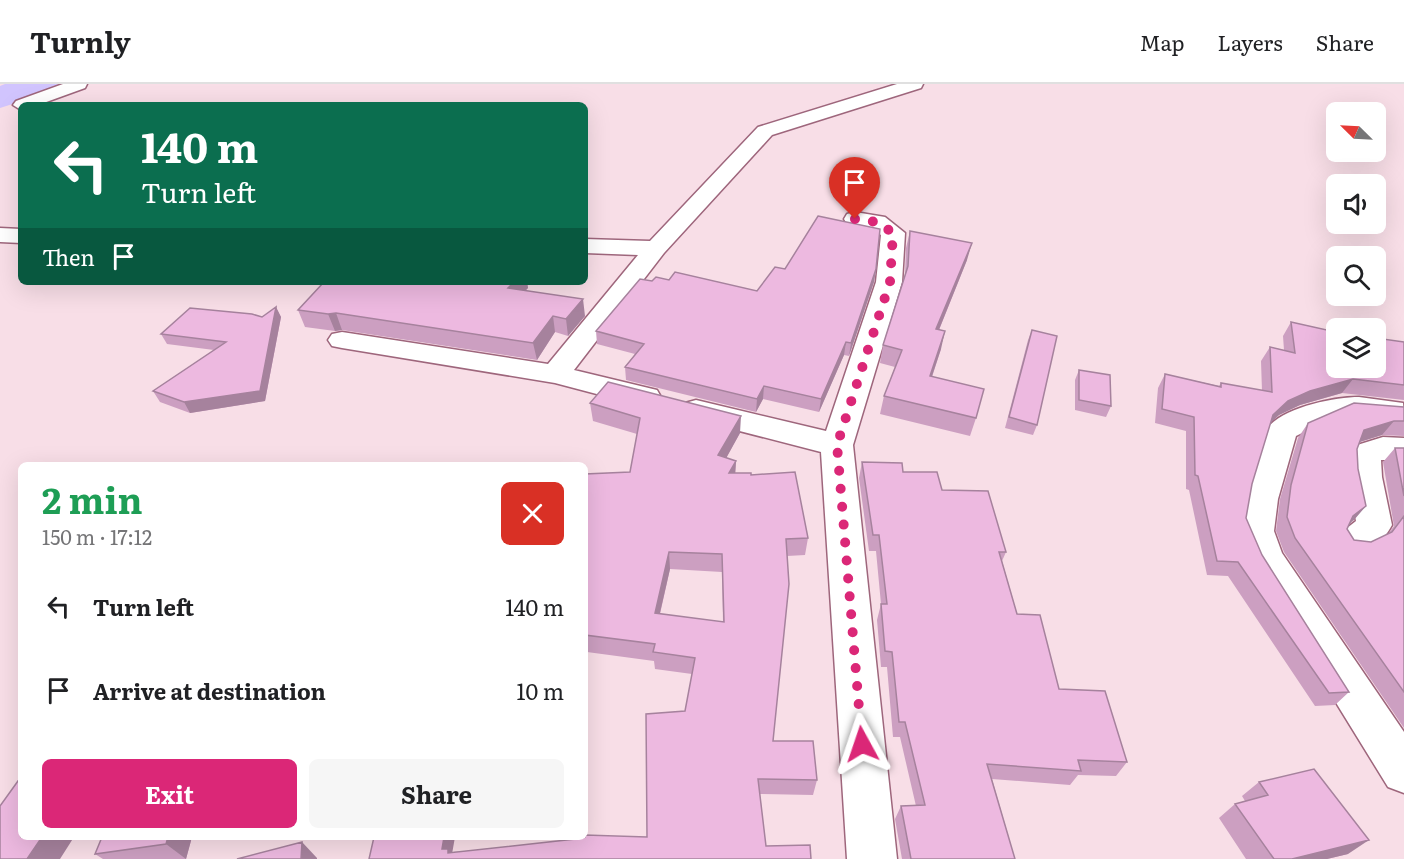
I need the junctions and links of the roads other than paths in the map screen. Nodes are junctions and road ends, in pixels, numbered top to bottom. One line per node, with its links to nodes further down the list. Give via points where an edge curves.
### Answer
1 (79, 84): 3 (street)
2 (915, 84): 8 (street, via 765,131)
3 (29, 102)
4 (855, 219): 12 (street, via 877,222 893,233 890,282)
5 (0, 235): 6 (street)
6 (18, 236)
7 (588, 246): 8 (street)
8 (656, 248): 10 (street)
9 (342, 340): 10 (street)
10 (555, 374): 12 (street)
11 (1395, 403): 15 (street, via 1322,410 1282,430 1261,499 1256,531 1266,558)
12 (837, 445): 16 (street)
13 (1404, 449): 14 (street, via 1383,448 1365,454 1374,525)
14 (1355, 542)
15 (1404, 771)
16 (872, 859)

